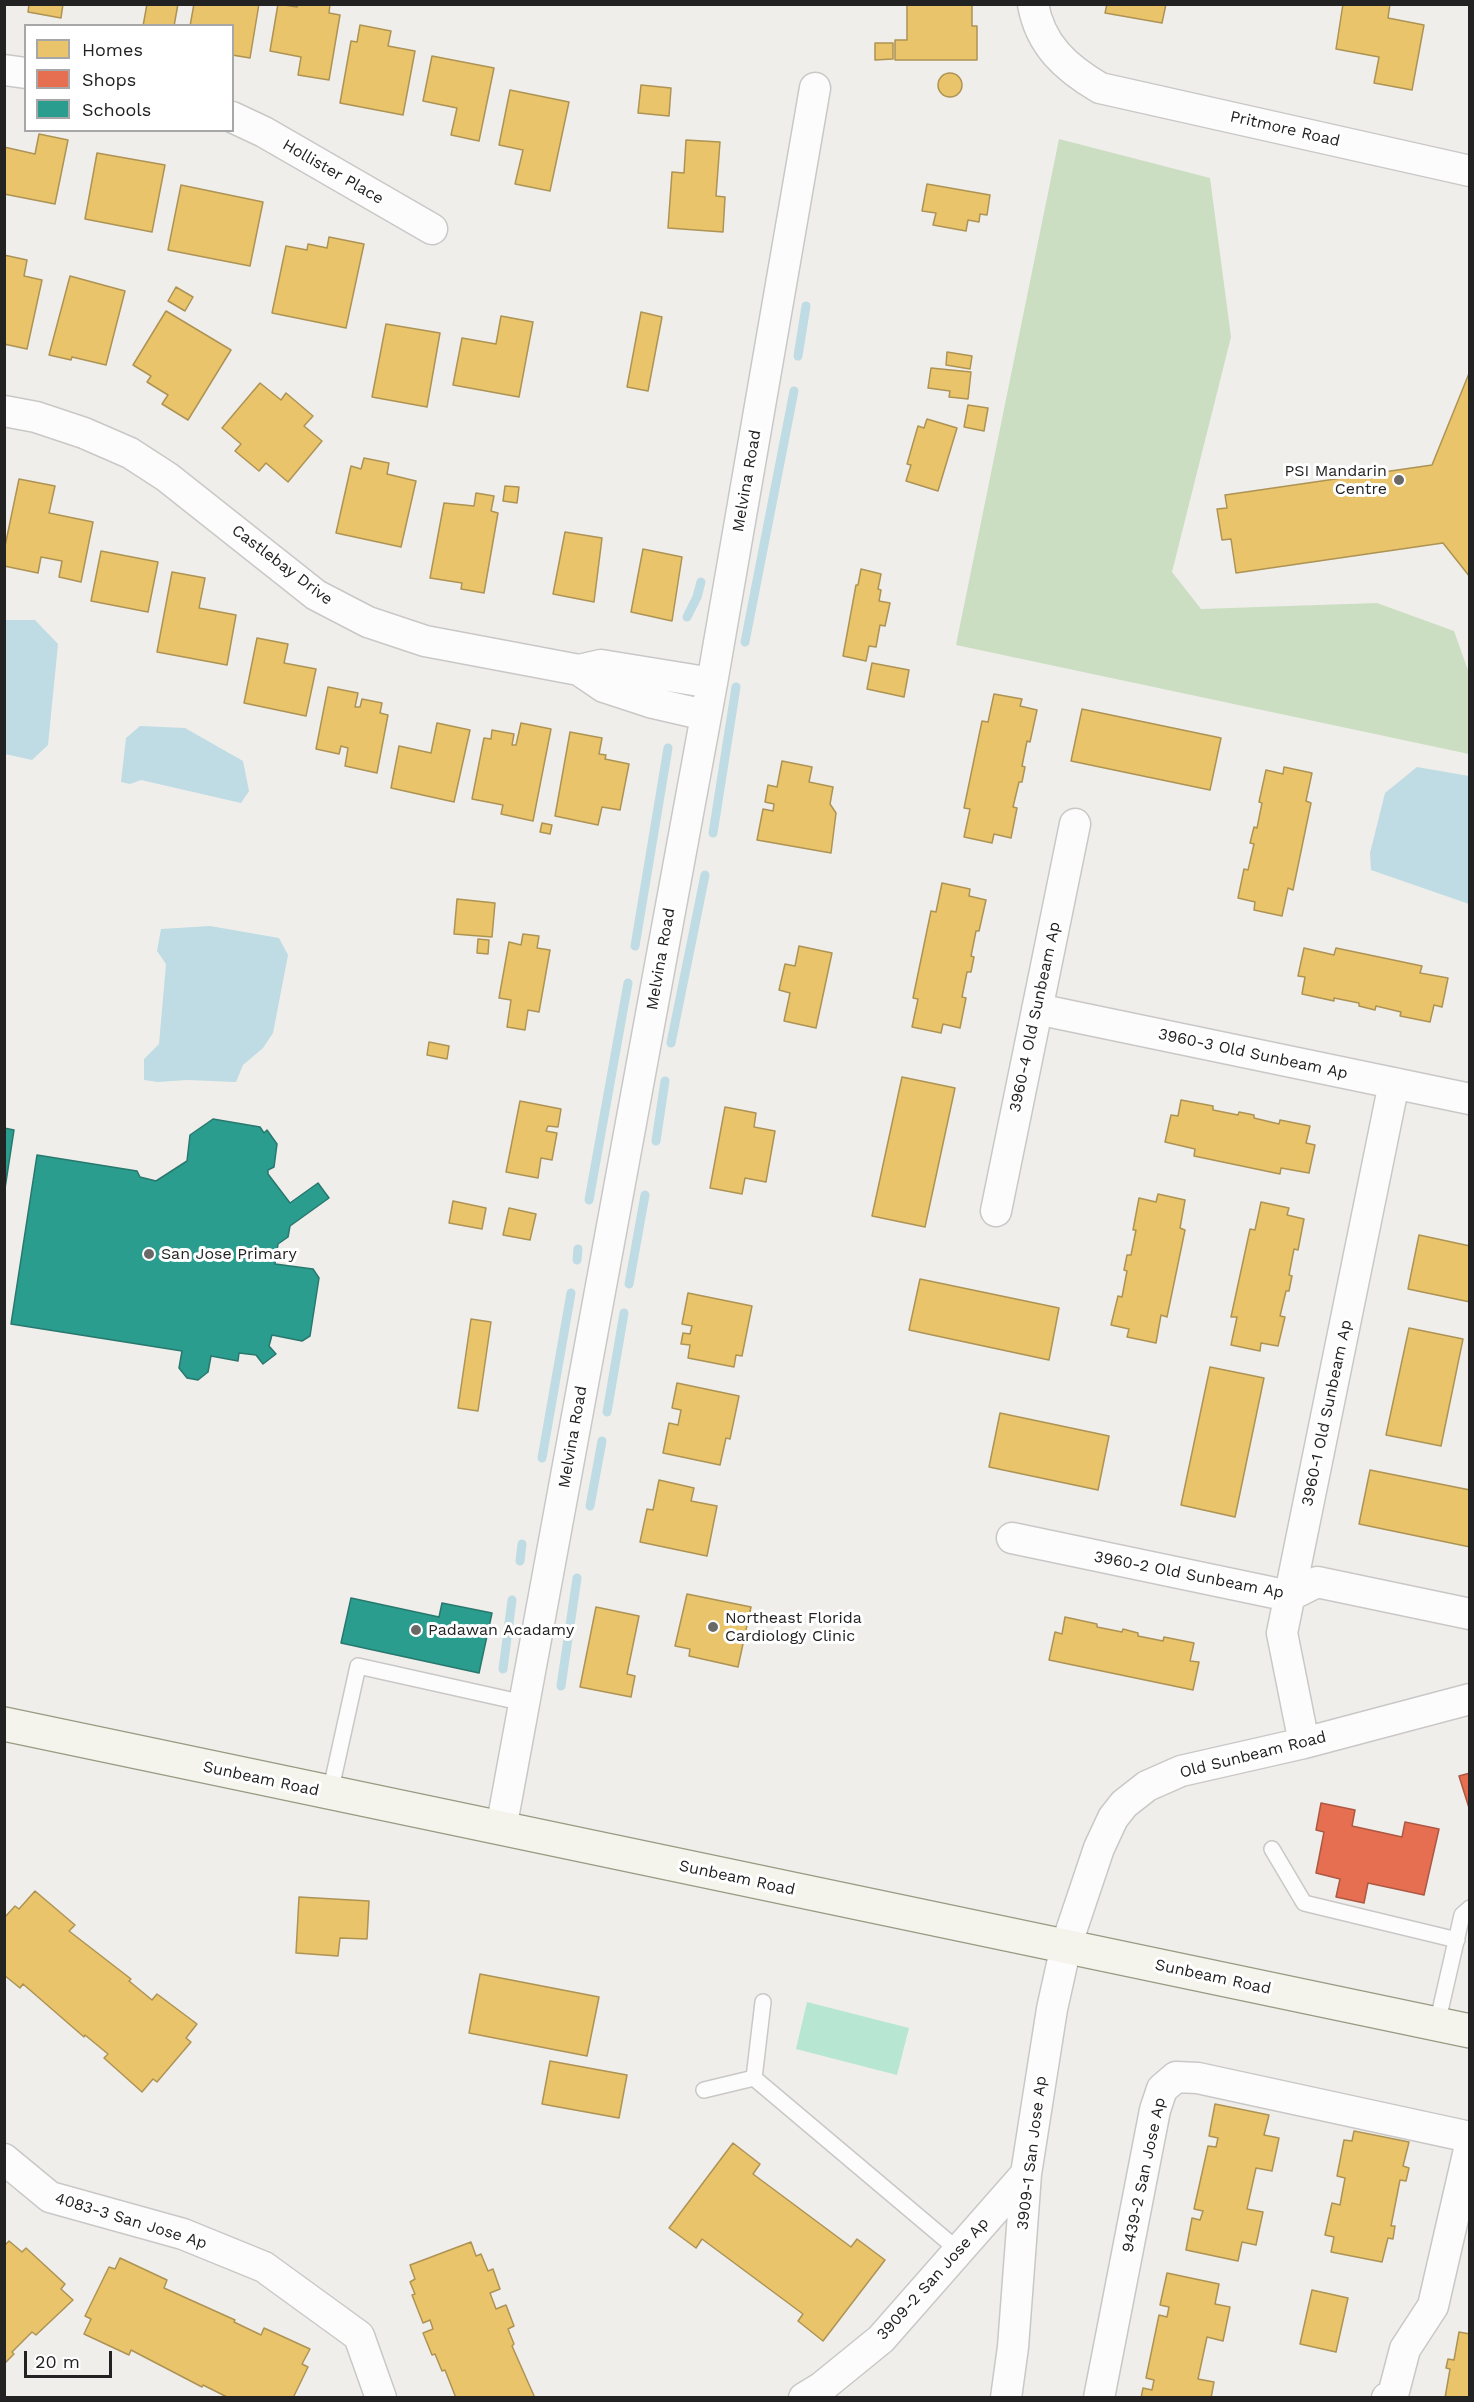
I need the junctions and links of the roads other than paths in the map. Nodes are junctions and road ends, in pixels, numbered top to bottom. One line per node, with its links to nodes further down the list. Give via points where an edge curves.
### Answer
1 (1033, 4): 6 (street, Pritmore Road, via 1035,19 1050,47 1073,72 1100,88)
2 (4, 70): 3 (street)
3 (24, 73)
4 (815, 88): 10 (street, Melvina Road)
5 (234, 118): 7 (street, Hollister Place)
6 (1470, 171)
7 (432, 229)
8 (4, 411): 9 (street, Castlebay Drive, via 36,417 130,453 177,485 316,595 368,622 424,641)
9 (579, 670): 10 (street, Castlebay Drive, via 601,664); 11 (street, Castlebay Drive, via 604,687)
10 (712, 683): 11 (street, Melvina Road)
11 (705, 715): 21 (street, Melvina Road)
12 (1075, 824): 13 (street, 3960-4 Old Sunbeam Ap)
13 (1037, 1009): 14 (street, 3960-3 Old Sunbeam Ap); 16 (street, 3960-4 Old Sunbeam Ap)
14 (1394, 1083): 15 (street, 3960-3 Old Sunbeam Ap); 18 (street, 3960-1 Old Sunbeam Ap)
15 (1470, 1099)
16 (996, 1211)
17 (1012, 1539): 18 (street, 3960-2 Old Sunbeam Ap)
18 (1289, 1596): 19 (street, 3960-2 Old Sunbeam Ap, via 1317,1582); 23 (street, 3960-1 Old Sunbeam Ap, via 1282,1633)
19 (1470, 1614)
20 (1470, 1699): 23 (street, Old Sunbeam Road)
21 (524, 1703): 24 (lane, via 357,1666); 25 (street, Melvina Road)
22 (4, 1724): 24 (street, Sunbeam Road)
23 (1304, 1743): 29 (street, Old Sunbeam Road, via 1181,1771 1148,1786 1124,1804 1099,1848)
24 (330, 1793): 25 (street, Sunbeam Road)
25 (501, 1829): 29 (street, Sunbeam Road)
26 (1272, 1849): 28 (lane, via 1304,1903)
27 (1470, 1908): 28 (lane, via 1462,1915)
28 (1456, 1940): 31 (lane)
29 (1066, 1946): 31 (street, Sunbeam Road); 38 (street, 3909-1 San Jose Ap)
30 (763, 2002): 33 (lane)
31 (1437, 2024): 32 (street, Sunbeam Road)
32 (1470, 2031)
33 (754, 2078): 34 (lane); 39 (lane)
34 (704, 2090)
35 (1470, 2138): 43 (street, 9439-2 San Jose Ap, via 1198,2078 1176,2077 1162,2090 1155,2110)
36 (1470, 2145): 44 (street, via 1433,2306 1405,2349 1394,2395)
37 (4, 2159): 40 (street, 4083-3 San Jose Ap, via 50,2197 183,2234 264,2267 359,2337)
38 (1026, 2174): 39 (street, 3909-2 San Jose Ap); 42 (street, 3909-1 San Jose Ap)
39 (958, 2250): 41 (street, 3909-2 San Jose Ap, via 881,2339)
40 (381, 2397)
41 (804, 2397)
42 (1006, 2397)
43 (1099, 2397)
44 (1387, 2397)

